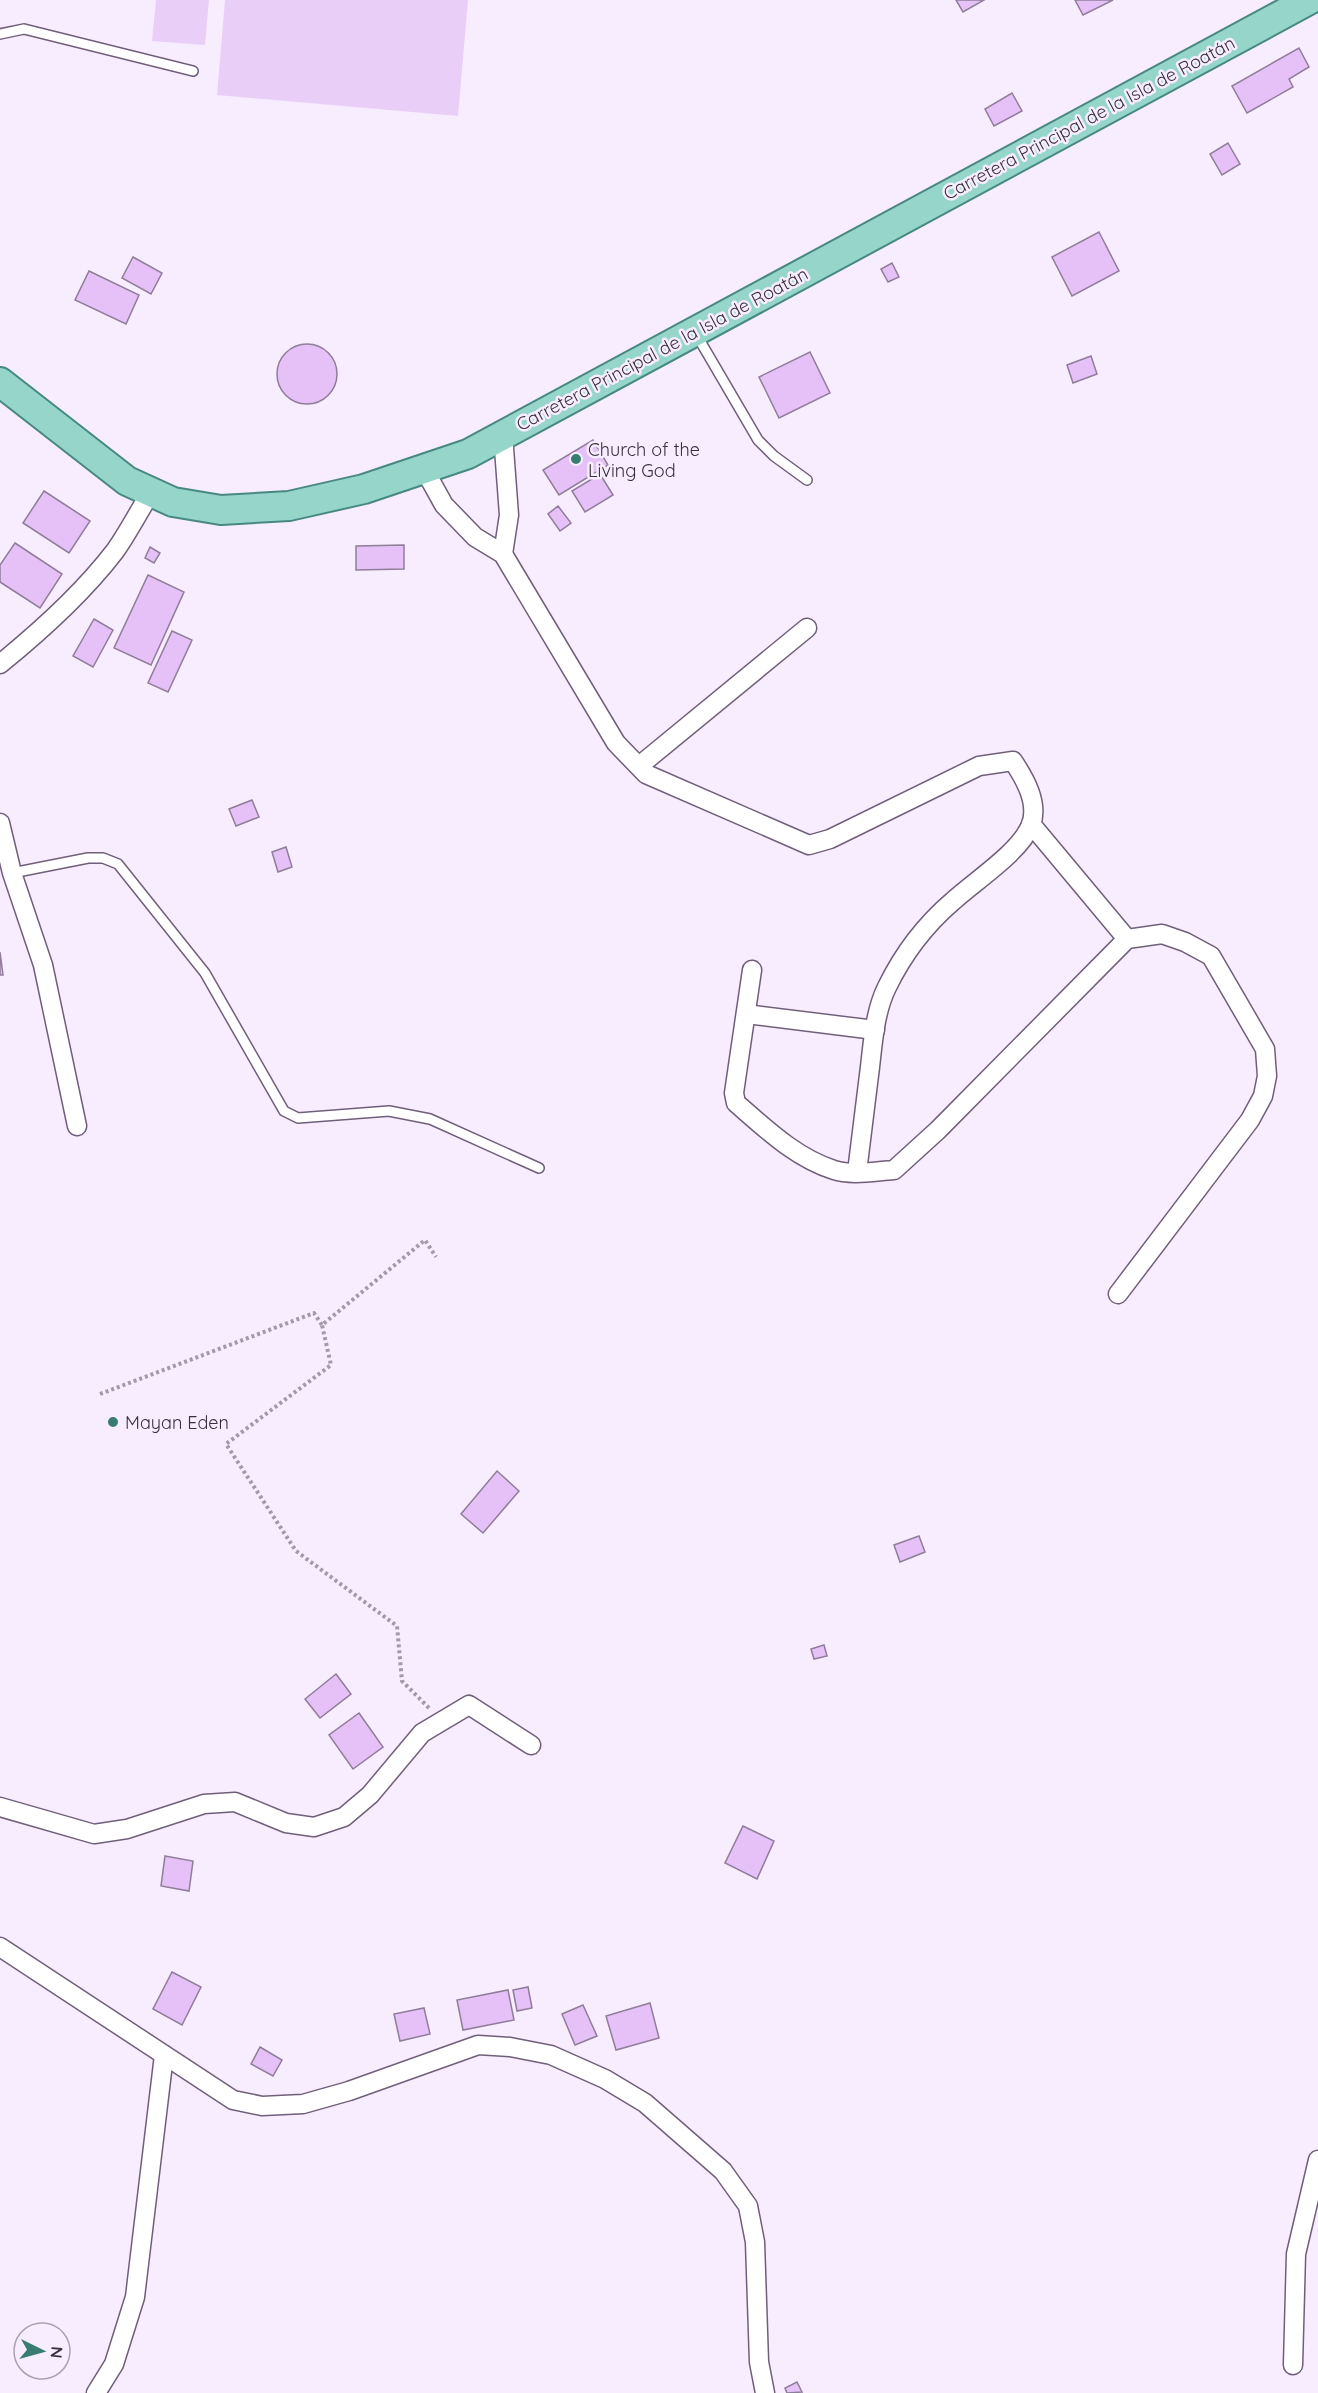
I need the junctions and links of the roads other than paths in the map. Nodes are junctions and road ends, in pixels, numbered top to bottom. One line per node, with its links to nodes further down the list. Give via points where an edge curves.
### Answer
1 (1309, 0): 4 (main road, Carretera Principal de la Isla de Roatán)
2 (0, 34): 3 (lane, via 24,29)
3 (193, 71)
4 (694, 332): 6 (main road, Carretera Principal de la Isla de Roatán); 8 (lane, via 758,440)
5 (0, 382): 9 (main road, Carretera Principal de la Isla de Roatán, via 126,481)
6 (504, 435): 7 (main road, Carretera Principal de la Isla de Roatán, via 468,454); 10 (street, via 509,515)
7 (424, 469): 9 (main road, Carretera Principal de la Isla de Roatán, via 364,489 289,506 221,510 173,502); 10 (street, via 444,505 475,537)
8 (807, 480)
9 (151, 492): 12 (street, via 117,548 92,579)
10 (503, 554): 13 (street, via 616,742)
11 (807, 628): 13 (street)
12 (0, 664)
13 (639, 766): 15 (street, via 646,774 808,845 830,840 979,766 1013,761 1032,796)
14 (0, 823): 16 (street)
15 (1031, 824): 17 (street); 20 (street, via 1016,846 923,930 885,990)
16 (12, 873): 21 (street, via 43,965); 22 (lane, via 88,858 118,864 205,973 284,1111 298,1118 389,1111 430,1119)
17 (1127, 939): 23 (street, via 894,1170); 24 (street, via 1162,934 1211,956 1265,1049 1267,1076 1263,1096 1250,1120)
18 (752, 970): 19 (street)
19 (746, 1014): 20 (street); 23 (street, via 734,1093 736,1103 792,1150 836,1171)
20 (875, 1030): 23 (street)
21 (77, 1126)
22 (539, 1168)
23 (857, 1172)
24 (1118, 1294)
25 (531, 1745): 26 (street, via 469,1705 422,1733 370,1794 344,1817 314,1827 286,1823 235,1802 204,1804 128,1829 94,1834)
26 (0, 1807)
27 (0, 1947): 28 (street)
28 (164, 2055): 31 (street, via 135,2297 114,2364); 32 (street, via 233,2100 262,2106 303,2104 478,2045 551,2055 605,2079 645,2103 723,2171 748,2206 755,2242 759,2362)
29 (1318, 2160): 30 (street, via 1296,2254)
30 (1293, 2365)
31 (96, 2393)
32 (765, 2393)

